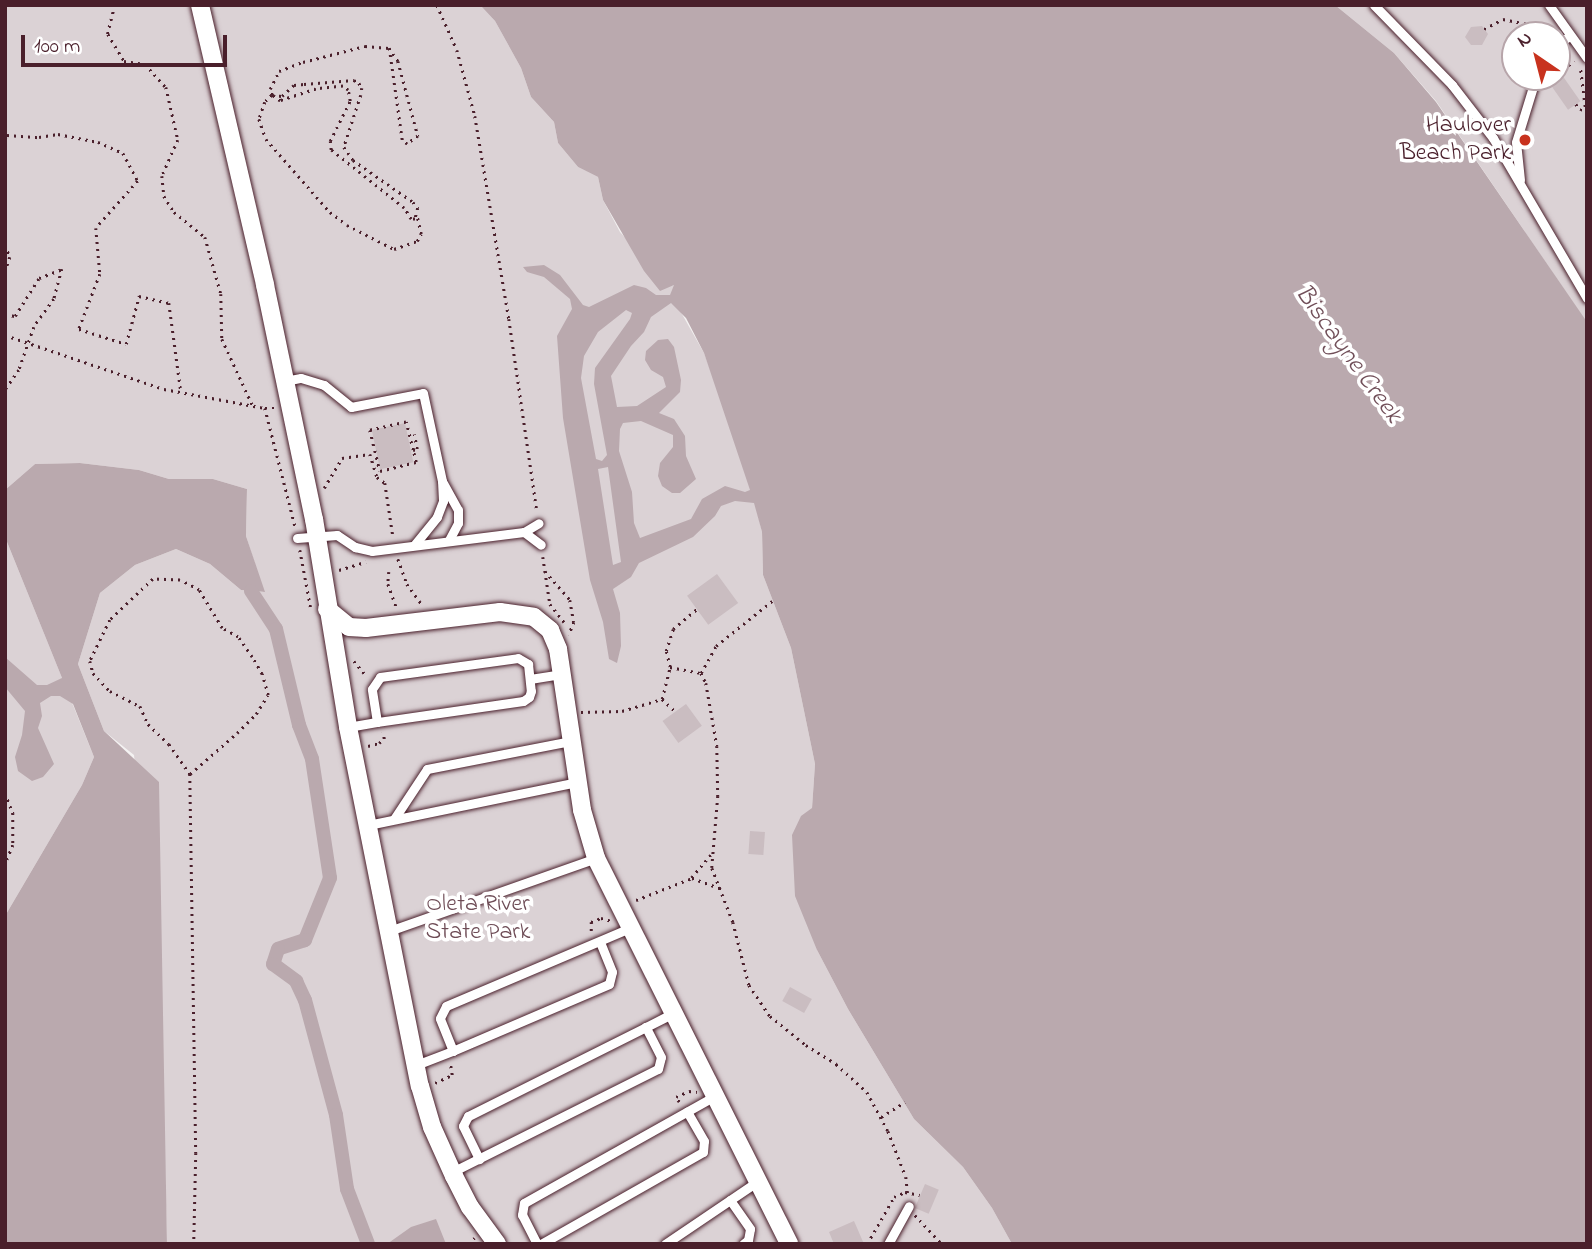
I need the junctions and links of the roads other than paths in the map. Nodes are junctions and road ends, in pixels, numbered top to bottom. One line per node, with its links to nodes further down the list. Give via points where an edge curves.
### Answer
1 (200, 5): 10 (street)
2 (1374, 5): 8 (lane, via 1452,85 1493,138)
3 (1549, 5): 4 (lane)
4 (1559, 21)
5 (1571, 37): 6 (lane)
6 (1587, 58)
7 (1532, 91): 8 (lane, via 1516,142)
8 (1520, 186): 9 (lane)
9 (1587, 298)
10 (285, 381): 11 (lane, via 302,378 324,385 351,407 423,393); 14 (street)
11 (442, 481): 16 (lane, via 458,510 458,523); 17 (lane, via 443,501 437,517)
12 (539, 523): 13 (lane)
13 (524, 532): 16 (lane); 18 (lane)
14 (317, 535): 15 (lane); 17 (lane, via 337,535 372,551); 19 (street)
15 (298, 538)
16 (449, 540): 17 (lane)
17 (415, 544)
18 (541, 545)
19 (327, 609): 20 (street, via 349,627); 21 (street)
20 (365, 628): 21 (street, via 345,635); 22 (street, via 500,612 534,617 555,639)
21 (335, 652): 25 (street)
22 (561, 674): 23 (lane); 26 (street)
23 (530, 679): 24 (lane, via 531,691 523,701); 24 (lane, via 528,664 518,657 380,677 372,689)
24 (377, 722): 25 (lane)
25 (348, 727): 29 (street)
26 (571, 741): 27 (street); 28 (lane, via 427,769)
27 (577, 782): 28 (lane); 30 (street)
28 (394, 819): 29 (lane)
29 (368, 825): 32 (street)
30 (596, 858): 31 (street); 32 (lane)
31 (622, 918): 33 (lane); 34 (street)
32 (389, 930): 37 (street)
33 (600, 942): 36 (lane, via 446,1006 439,1018); 36 (lane, via 612,972 610,984)
34 (673, 1013): 35 (lane); 38 (street)
35 (646, 1027): 40 (lane, via 660,1057 658,1069); 40 (lane, via 468,1116 463,1126)
36 (449, 1053): 37 (lane)
37 (416, 1065): 41 (street, via 429,1118)
38 (709, 1093): 39 (lane); 42 (street)
39 (687, 1112): 46 (lane, via 524,1203 522,1215); 46 (lane, via 705,1141 703,1152)
40 (479, 1159): 41 (lane)
41 (452, 1172): 45 (street)
42 (758, 1181): 43 (lane); 49 (street)
43 (730, 1200): 47 (lane); 48 (lane, via 750,1229)
44 (909, 1206): 50 (lane)
45 (497, 1244)
46 (539, 1244)
47 (665, 1244)
48 (743, 1244)
49 (789, 1244)
50 (888, 1244)

